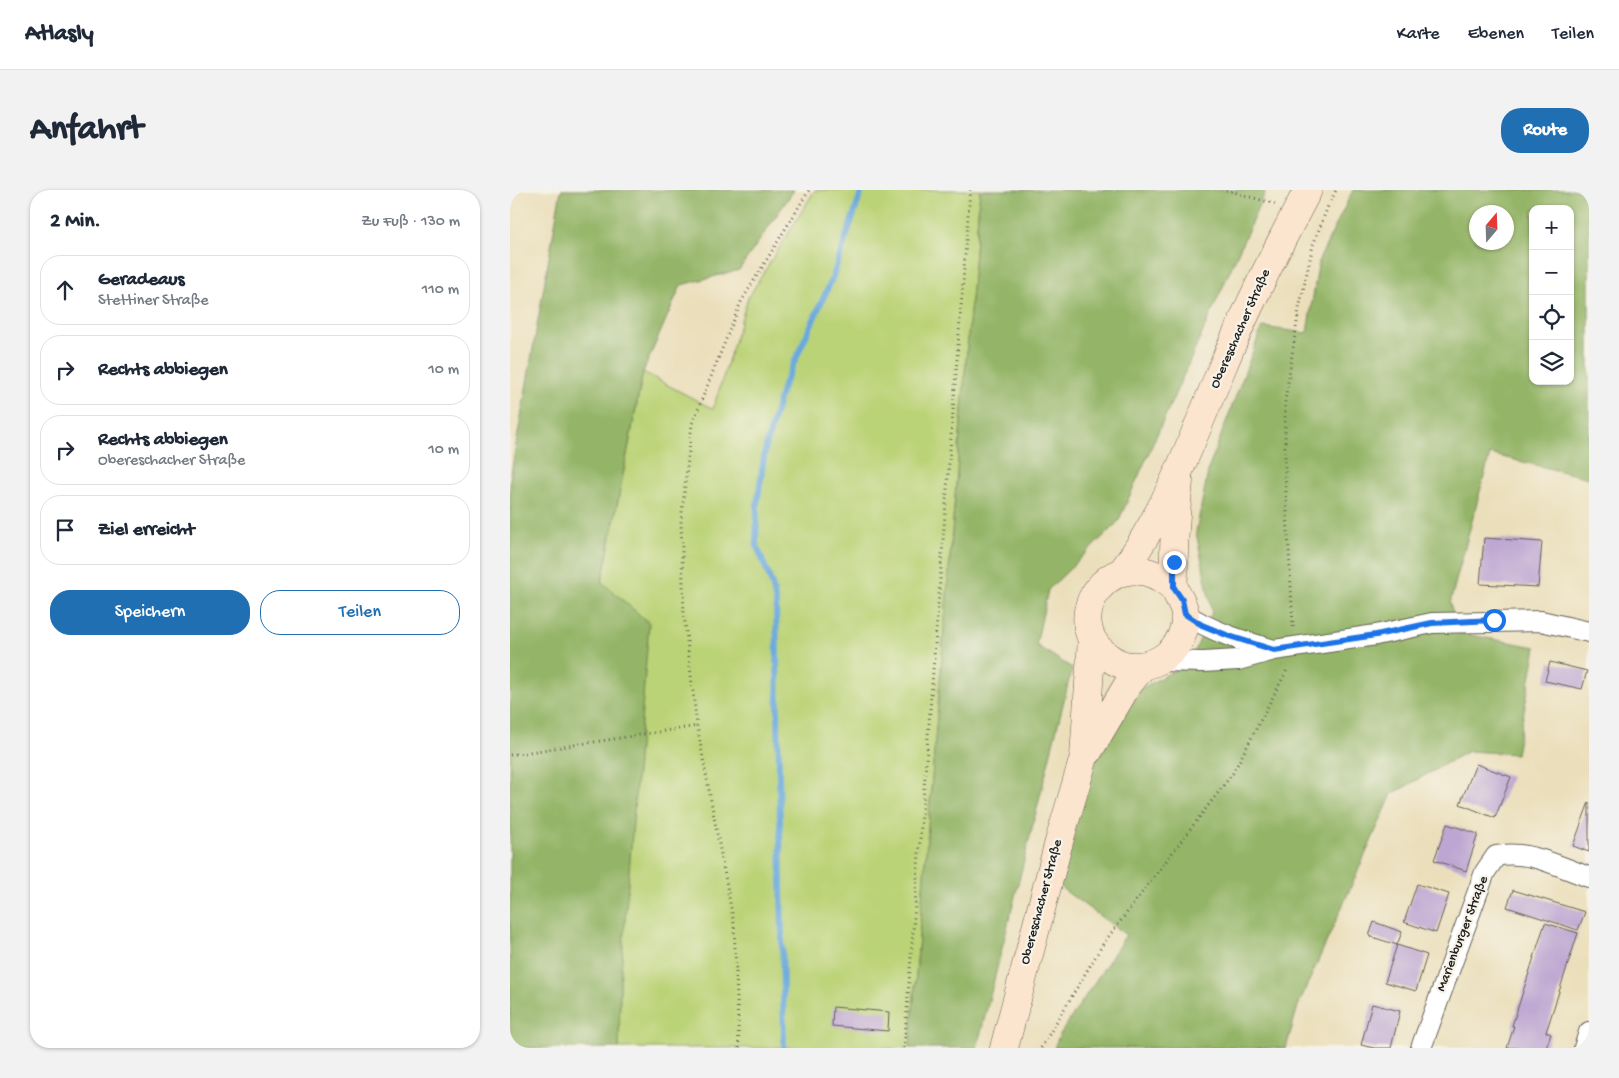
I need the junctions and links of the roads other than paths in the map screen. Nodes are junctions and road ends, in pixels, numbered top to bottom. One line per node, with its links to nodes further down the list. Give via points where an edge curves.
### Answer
1 (1308, 190): 2 (main road, Obereschacher Straße, via 1222,366)
2 (1180, 472): 3 (main road, Obereschacher Straße); 4 (main road, Obereschacher Straße, via 1174,532)
3 (1122, 572): 4 (main road, via 1137,569 1151,572); 7 (main road, via 1102,584 1090,604 1088,628)
4 (1174, 588): 5 (main road, via 1182,600)
5 (1185, 614): 8 (street, via 1229,636); 9 (main road, via 1180,641 1172,652)
6 (1589, 632): 8 (street, via 1541,621 1432,623 1367,637)
7 (1092, 639): 9 (main road, via 1113,661 1127,666); 10 (main road, Obereschacher Straße)
8 (1274, 650): 9 (street, via 1238,660)
9 (1152, 664): 10 (main road, Obereschacher Straße, via 1127,686)
10 (1084, 757): 13 (main road, Obereschacher Straße)
11 (1589, 877): 14 (street, Marienburger Straße, via 1532,857 1510,853 1496,856 1485,872)
12 (1589, 1032): 15 (street)
13 (1004, 1048)
14 (1422, 1048)
15 (1584, 1048)

